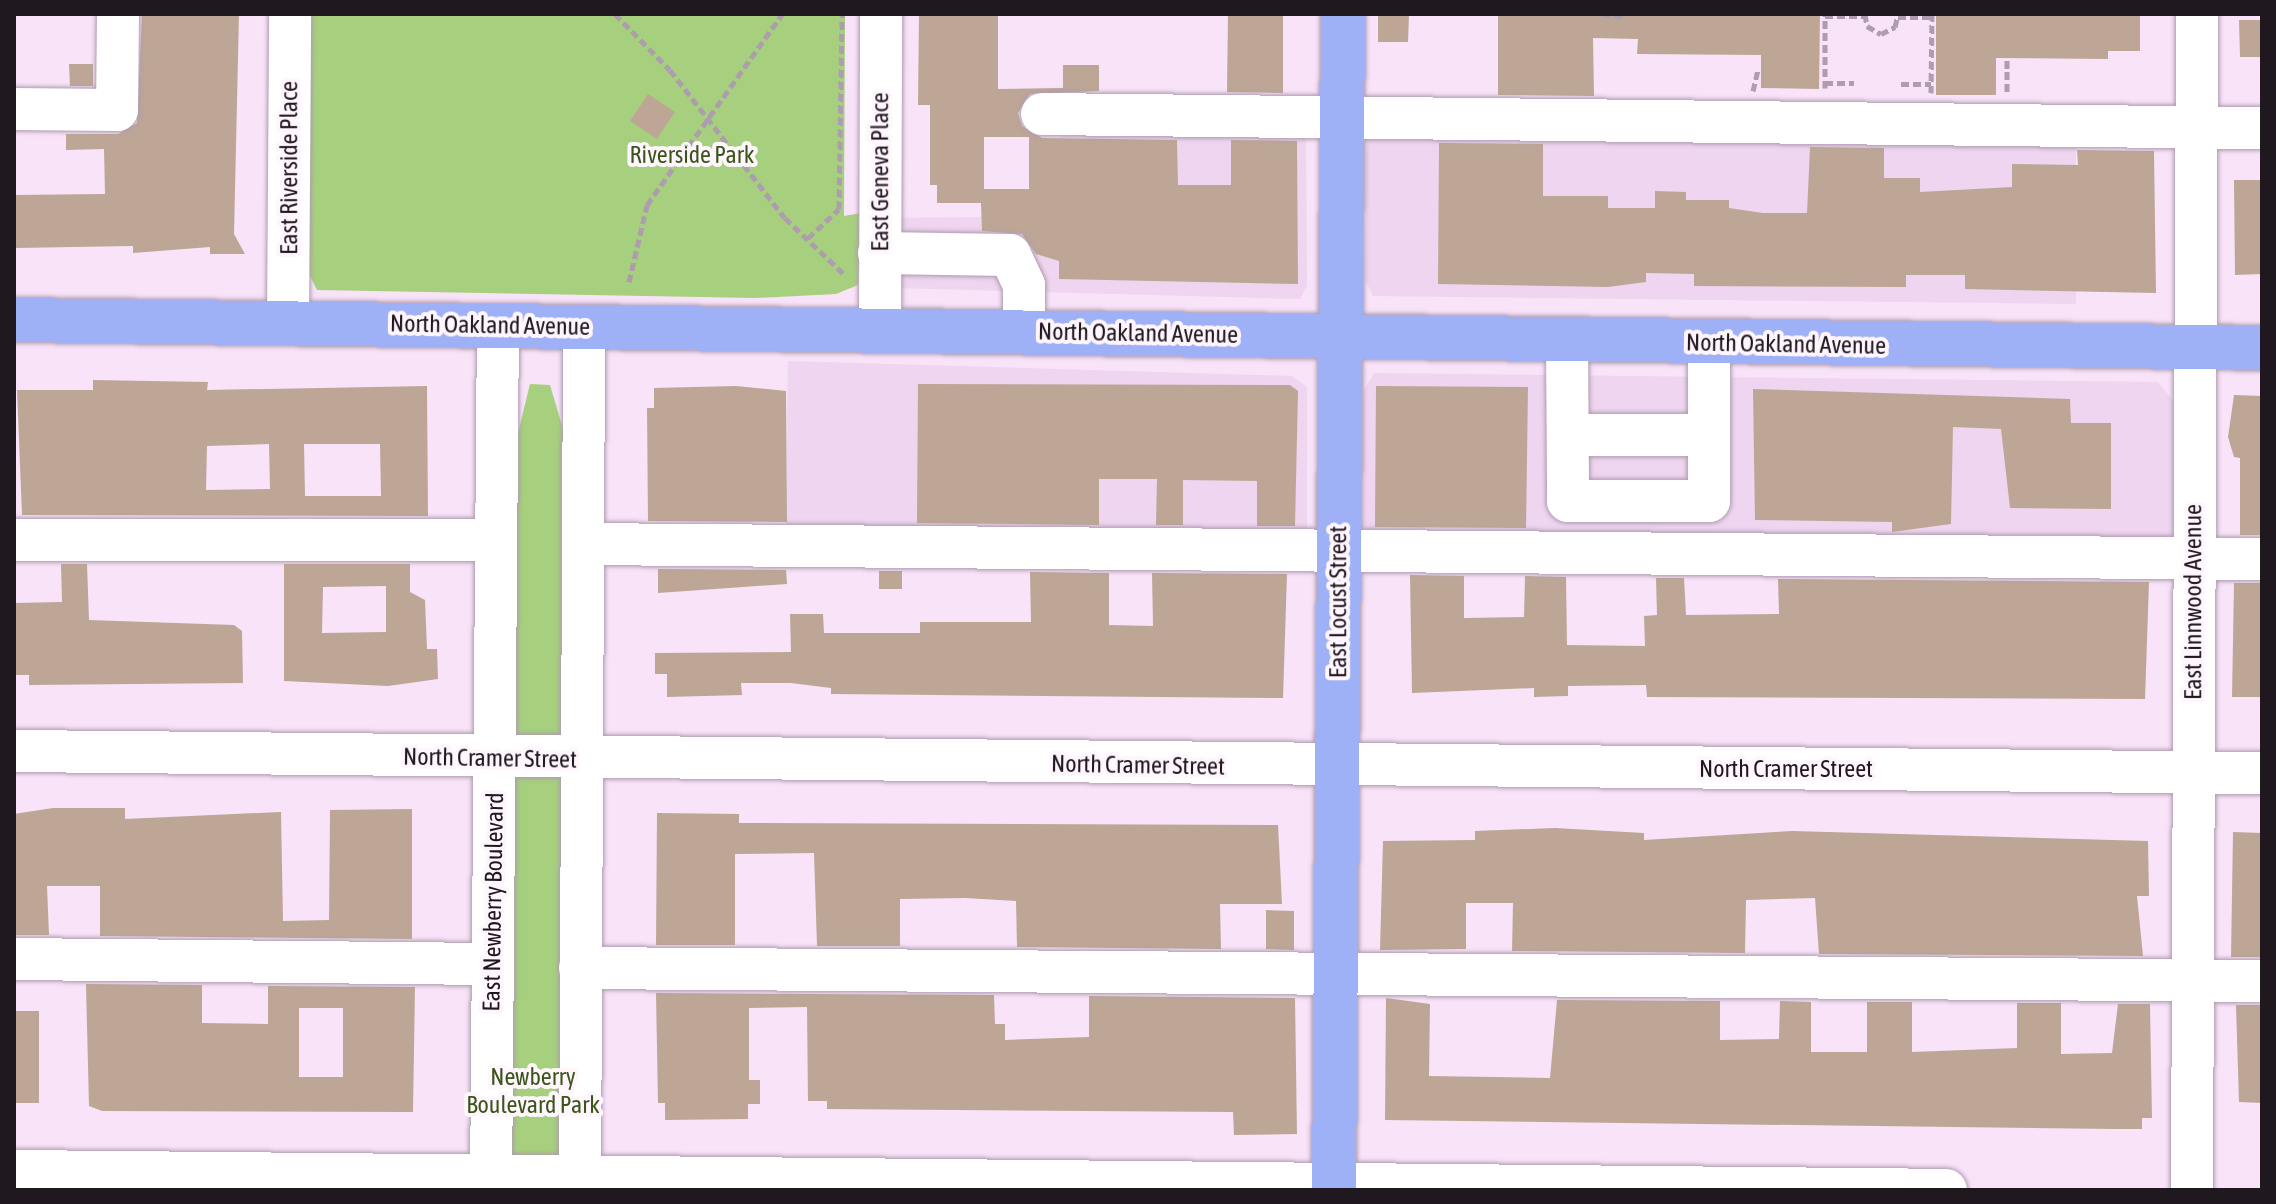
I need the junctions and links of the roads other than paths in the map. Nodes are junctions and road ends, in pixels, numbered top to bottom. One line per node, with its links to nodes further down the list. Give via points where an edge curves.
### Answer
1 (118, 14): 6 (street, via 117,110)
2 (290, 14): 13 (street, East Riverside Place)
3 (881, 14): 11 (street, East Geneva Place)
4 (1343, 14): 8 (main road, East Locust Street)
5 (2197, 14): 9 (street, East Linnwood Avenue)
6 (14, 109)
7 (1042, 114): 8 (street)
8 (1342, 118): 9 (street, via 1930,103); 18 (main road, East Locust Street)
9 (2196, 127): 10 (street); 21 (street, East Linnwood Avenue)
10 (2262, 128)
11 (867, 269): 16 (street, East Geneva Place); 17 (street, via 1010,255 1024,285)
12 (14, 320): 13 (main road, North Oakland Avenue)
13 (288, 323): 14 (main road, North Oakland Avenue)
14 (498, 325): 15 (main road, North Oakland Avenue); 26 (street, East Newberry Boulevard)
15 (584, 326): 16 (main road, North Oakland Avenue); 27 (street)
16 (880, 330): 17 (main road, North Oakland Avenue)
17 (1024, 331): 18 (main road, North Oakland Avenue)
18 (1340, 336): 19 (main road, North Oakland Avenue); 28 (main road, East Locust Street)
19 (1567, 341): 20 (main road, North Oakland Avenue); 23 (street)
20 (1709, 344): 21 (main road, North Oakland Avenue); 24 (street)
21 (2195, 347): 22 (main road, North Oakland Avenue); 29 (street, East Linnwood Avenue)
22 (2262, 348)
23 (1568, 435): 24 (street); 24 (street, via 1568,501 1709,501)
24 (1709, 435)
25 (14, 540): 26 (street)
26 (496, 540): 32 (street, East Newberry Boulevard)
27 (583, 544): 28 (street); 33 (street)
28 (1339, 549): 29 (street); 34 (main road, East Locust Street)
29 (2193, 558): 30 (street); 35 (street, East Linnwood Avenue)
30 (2262, 559)
31 (14, 751): 32 (street, North Cramer Street)
32 (494, 758): 33 (street, North Cramer Street); 38 (street, East Newberry Boulevard)
33 (582, 759): 34 (street, North Cramer Street); 39 (street)
34 (1337, 767): 35 (street, North Cramer Street); 40 (main road, East Locust Street)
35 (2192, 772): 36 (street, North Cramer Street); 41 (street, East Linnwood Avenue)
36 (2262, 773)
37 (14, 959): 38 (street)
38 (493, 964): 44 (street, East Newberry Boulevard)
39 (580, 968): 40 (street); 45 (street)
40 (1336, 972): 41 (street); 46 (main road, East Locust Street)
41 (2190, 981): 42 (street); 48 (street, East Linnwood Avenue)
42 (2262, 981)
43 (14, 1171): 44 (street)
44 (491, 1182): 45 (street)
45 (580, 1182): 46 (street)
46 (1334, 1186): 47 (street)
47 (1946, 1190)
48 (2192, 1190)

